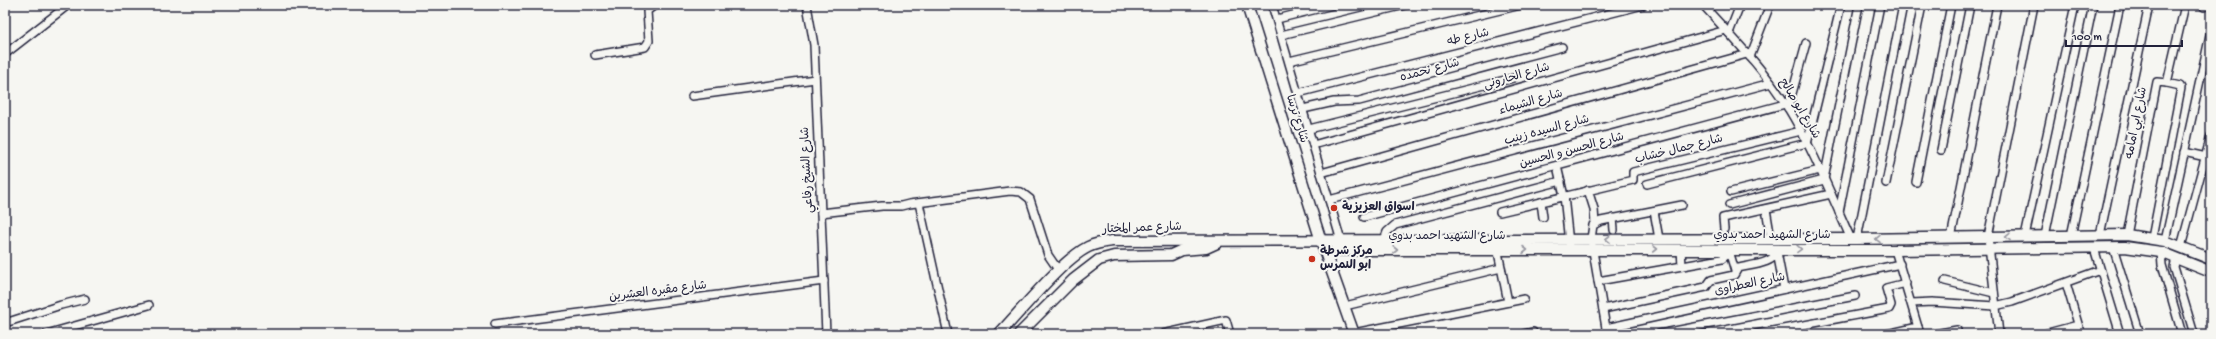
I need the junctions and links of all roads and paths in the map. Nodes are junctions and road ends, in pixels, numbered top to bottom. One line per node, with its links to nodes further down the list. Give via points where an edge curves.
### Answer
1 (68, 5): 33 (street)
2 (655, 5): 34 (street, via 647,11 649,41 645,47)
3 (807, 5): 38 (street, شارع الشيخ رفاعي, via 814,45)
4 (1247, 5): 94 (street, شارع ترسا)
5 (1272, 5): 27 (street)
6 (1333, 5): 27 (street)
7 (1405, 5): 30 (street)
8 (1521, 5): 36 (street)
9 (1643, 5): 41 (street, شارع طه)
10 (1704, 5): 29 (street, شارع ابو صالح)
11 (1740, 5): 29 (street)
12 (1770, 5): 35 (street)
13 (1841, 5): 48 (street)
14 (1859, 5): 56 (street)
15 (1880, 5): 74 (street)
16 (1903, 5): 91 (street)
17 (1922, 5): 59 (street)
18 (1951, 5): 58 (street)
19 (1970, 5): 50 (street)
20 (1997, 5): 87 (street)
21 (2034, 5): 86 (street)
22 (2075, 5): 83 (street)
23 (2092, 5): 84 (street)
24 (2120, 5): 85 (street)
25 (2149, 5): 81 (street)
26 (2185, 5): 40 (street, شارع ابي امامه)
27 (1276, 19): 30 (street)
28 (2211, 30): 51 (street)
29 (1727, 31): 35 (street, شارع ابو صالح); 49 (street, شارع الحارونى)
30 (1281, 35): 36 (street)
31 (1806, 43): 43 (street)
32 (1562, 47): 44 (street, شارع نحمده, via 1359,101 1334,102)
33 (5, 54)
34 (595, 55)
35 (1748, 56): 39 (street, شارع ابو صالح); 55 (street, شارع الشيماء)
36 (1289, 61): 41 (street)
37 (1513, 78): 45 (street)
38 (815, 79): 42 (street); 72 (street, شارع الشيخ رفاعي)
39 (1771, 83): 43 (street, شارع ابو صالح); 65 (street, شارع السيده زينب)
40 (2167, 83): 82 (street, شارع ابي امامه, via 2157,82); 88 (street, via 2181,88)
41 (1298, 93): 44 (street)
42 (692, 96)
43 (1787, 106): 46 (street, شارع ابو صالح); 53 (street, شارع الحسن و الحسين)
44 (1303, 110): 45 (street)
45 (1309, 129): 49 (street)
46 (1801, 131): 48 (street, شارع ابو صالح); 61 (street, شارع جمال خشاب, via 1633,172 1633,180)
47 (2211, 136): 52 (street)
48 (1807, 144): 54 (street, شارع ابو صالح); 60 (street)
49 (1313, 145): 55 (street)
50 (1941, 150)
51 (2184, 152): 52 (street); 96 (street)
52 (2206, 157): 101 (street)
53 (1558, 166): 57 (street); 75 (street, شارع الحسن و الحسين)
54 (1820, 170): 56 (street, شارع ابو صالح); 62 (street)
55 (1321, 173): 65 (street)
56 (1824, 180): 63 (street, شارع ابو صالح); 69 (street)
57 (1561, 181): 64 (street); 92 (street, via 1395,225 1387,232)
58 (1916, 182)
59 (1886, 183)
60 (1647, 184)
61 (1588, 190): 64 (street, شارع جمال خشاب); 78 (street, via 1594,209)
62 (1731, 192)
63 (1831, 194): 70 (street); 74 (street, شارع ابو صالح)
64 (1564, 196): 66 (street, شارع جمال خشاب); 97 (street)
65 (1329, 200): 95 (street)
66 (1541, 202): 73 (street, شارع جمال خشاب); 76 (street)
67 (920, 203): 72 (street); 115 (street, via 1015,190 1026,194 1030,199 1048,255); 144 (street)
68 (1682, 205): 71 (street)
69 (1729, 205)
70 (1766, 209): 79 (street, via 1723,218); 90 (street)
71 (1654, 211): 77 (street); 89 (street)
72 (821, 212): 118 (street, شارع الشيخ رفاعي)
73 (1500, 212)
74 (1839, 212): 91 (street, شارع ابو صالح)
75 (1364, 217)
76 (1544, 217)
77 (1613, 218): 78 (street); 80 (street)
78 (1594, 224): 98 (street, via 1591,228)
79 (1724, 229)
80 (1614, 230)
81 (2100, 235): 82 (street, شارع الشهيد احمد بدوي); 85 (street, شارع الشهيد احمد بدوي)
82 (2127, 235): 88 (street, شارع الشهيد احمد بدوي)
83 (2026, 236): 84 (street, شارع الشهيد احمد بدوي); 86 (street, شارع الشهيد احمد بدوي, one-way to 86)
84 (2045, 236): 85 (street, شارع الشهيد احمد بدوي)
85 (2071, 236)
86 (1988, 237): 87 (street, شارع الشهيد احمد بدوي); 104 (street)
87 (1951, 238): 91 (street, شارع الشهيد احمد بدوي, one-way to 91)
88 (2152, 238): 96 (street, شارع الشهيد احمد بدوي)
89 (1659, 239): 90 (street, شارع الشهيد احمد بدوي); 98 (street, شارع الشهيد احمد بدوي, one-way to 98)
90 (1771, 239): 91 (street, شارع الشهيد احمد بدوي)
91 (1854, 239)
92 (1384, 240): 95 (street, شارع الشهيد احمد بدوي); 99 (street, شارع الشهيد احمد بدوي)
93 (1222, 241): 94 (street, شارع عمر المختار); 115 (street, شارع عمر المختار, via 1103,242 1080,252); 146 (street, via 1206,248 1182,250 1171,255 1114,256 1099,260 1072,280)
94 (1321, 241): 95 (street, شارع الشهيد احمد بدوي); 131 (street, شارع ترسا)
95 (1338, 241): 99 (street, شارع الشهيد احمد بدوي, one-way to 99, via 1336,248 1339,250)
96 (2165, 241): 101 (street, شارع الشهيد احمد بدوي)
97 (1569, 244): 98 (street, شارع الشهيد احمد بدوي); 99 (street, شارع الشهيد احمد بدوي)
98 (1592, 244): 103 (street, شارع الشهيد احمد بدوي, one-way to 103); 119 (street)
99 (1497, 245): 113 (street)
100 (2113, 247): 102 (street, شارع الشهيد احمد بدوي); 108 (street, شارع الشهيد احمد بدوي); 159 (street)
101 (2181, 247): 110 (street, شارع الشهيد احمد بدوي)
102 (2094, 248): 104 (street, شارع الشهيد احمد بدوي); 114 (street)
103 (1681, 249): 107 (street, شارع الشهيد احمد بدوي); 112 (street)
104 (1989, 249): 106 (street, شارع الشهيد احمد بدوي); 124 (street)
105 (1777, 250): 106 (street, شارع الشهيد احمد بدوي, one-way to 106); 107 (street, شارع الشهيد احمد بدوي); 116 (street, via 1772,259); 123 (street)
106 (1895, 250): 111 (street)
107 (1732, 251): 112 (street, via 1722,259); 116 (street)
108 (2161, 252): 109 (street, شارع الشهيد احمد بدوي); 160 (street, via 2162,265)
109 (2176, 258): 117 (street, شارع الشهيد احمد بدوي); 161 (street, via 2174,267)
110 (2211, 258)
111 (1900, 264): 121 (street); 123 (street, شارع العطراوى)
112 (1682, 266): 119 (street)
113 (1501, 268): 128 (street); 131 (street)
114 (2100, 270): 122 (street); 158 (street)
115 (1059, 271): 145 (street, شارع عمر المختار)
116 (1735, 271): 133 (street, via 1734,275 1710,281 1706,287)
117 (2211, 272)
118 (824, 281): 135 (street, شارع مقبره العشرين); 143 (street, شارع الشيخ رفاعي)
119 (1598, 281): 133 (street)
120 (1945, 281): 124 (street)
121 (1906, 283): 129 (street); 152 (street, via 1886,288 1891,305 1889,309)
122 (2066, 283): 132 (street); 136 (street)
123 (1784, 289): 139 (street, شارع العطراوى)
124 (1994, 293): 132 (street)
125 (1855, 296): 151 (street)
126 (85, 299): 134 (street)
127 (1524, 299): 128 (street)
128 (1508, 302): 138 (street)
129 (1912, 303): 132 (street); 140 (street)
130 (149, 305): 142 (street)
131 (1344, 306): 149 (street, شارع ترسا)
132 (1995, 306): 155 (street)
133 (1603, 308): 139 (street)
134 (5, 323)
135 (495, 324)
136 (2078, 325): 156 (street); 157 (street)
137 (1957, 330): 154 (street)
138 (1381, 331): 149 (street)
139 (1606, 331)
140 (1919, 331): 153 (street)
141 (1533, 332): 150 (street)
142 (46, 334)
143 (826, 334)
144 (948, 334)
145 (1000, 334)
146 (1019, 334)
147 (1163, 334): 148 (street, via 1226,320)
148 (1230, 334)
149 (1354, 334)
150 (1524, 334)
151 (1659, 334)
152 (1756, 334)
153 (1887, 334)
154 (1934, 334)
155 (1999, 334)
156 (2044, 334)
157 (2081, 334)
158 (2120, 334)
159 (2140, 334)
160 (2182, 334)
161 (2194, 334)

